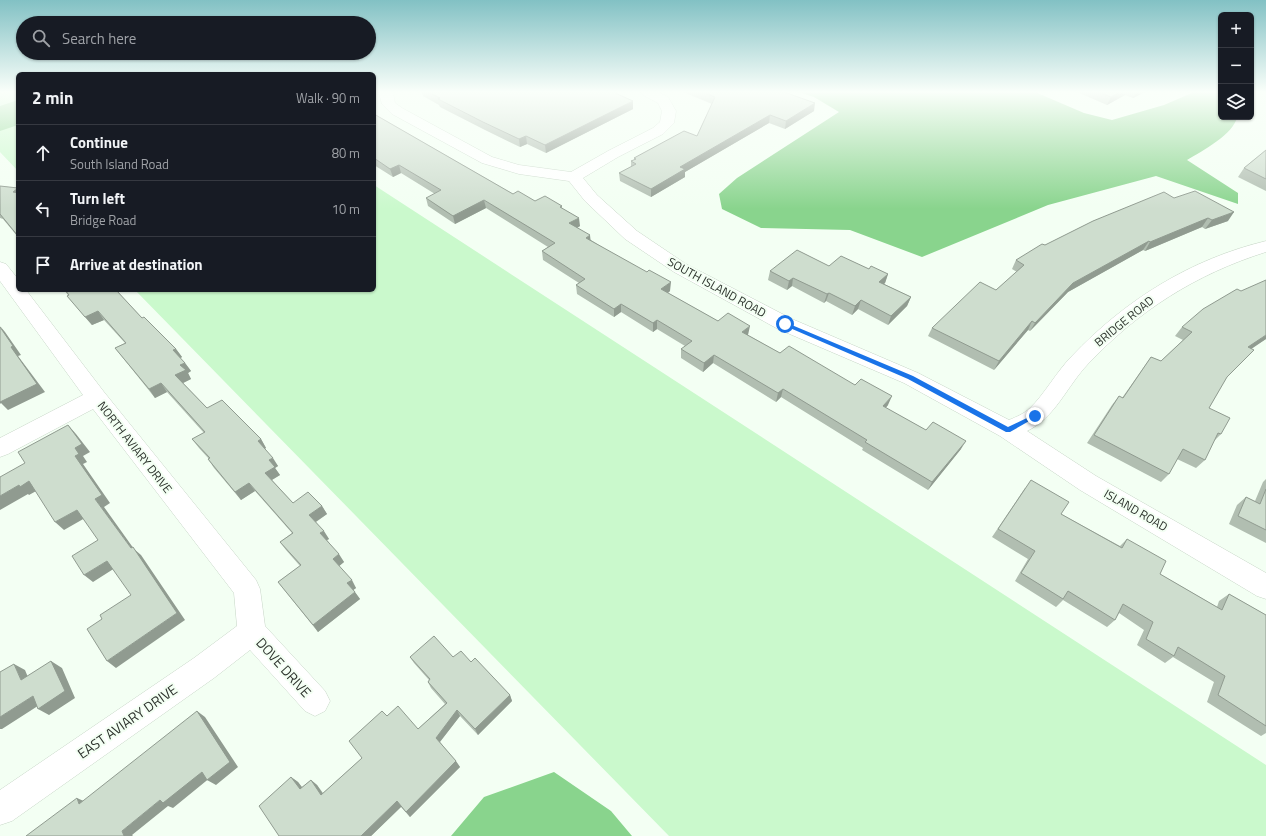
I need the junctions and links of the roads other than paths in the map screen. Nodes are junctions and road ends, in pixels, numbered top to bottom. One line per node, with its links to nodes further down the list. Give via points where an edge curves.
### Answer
1 (434, 131): 3 (street, via 500,166)
2 (658, 131): 3 (street)
3 (574, 177): 9 (street, SOUTH ISLAND ROAD, via 591,198 631,235 680,268 785,324 910,378)
4 (1266, 246): 9 (street, BRIDGE ROAD, via 1194,272 1138,307 1105,334 1078,362 1035,416)
5 (0, 268): 6 (street, NORTH AVIARY DRIVE)
6 (16, 290)
7 (18, 292): 8 (street, NORTH AVIARY DRIVE)
8 (96, 398): 10 (street); 12 (street, NORTH AVIARY DRIVE, via 247,589)
9 (1008, 430): 11 (street, ISLAND ROAD, via 1088,483)
10 (0, 448)
11 (1266, 586)
12 (252, 632): 13 (street, DOVE DRIVE); 14 (street, EAST AVIARY DRIVE)
13 (315, 701)
14 (0, 810)

